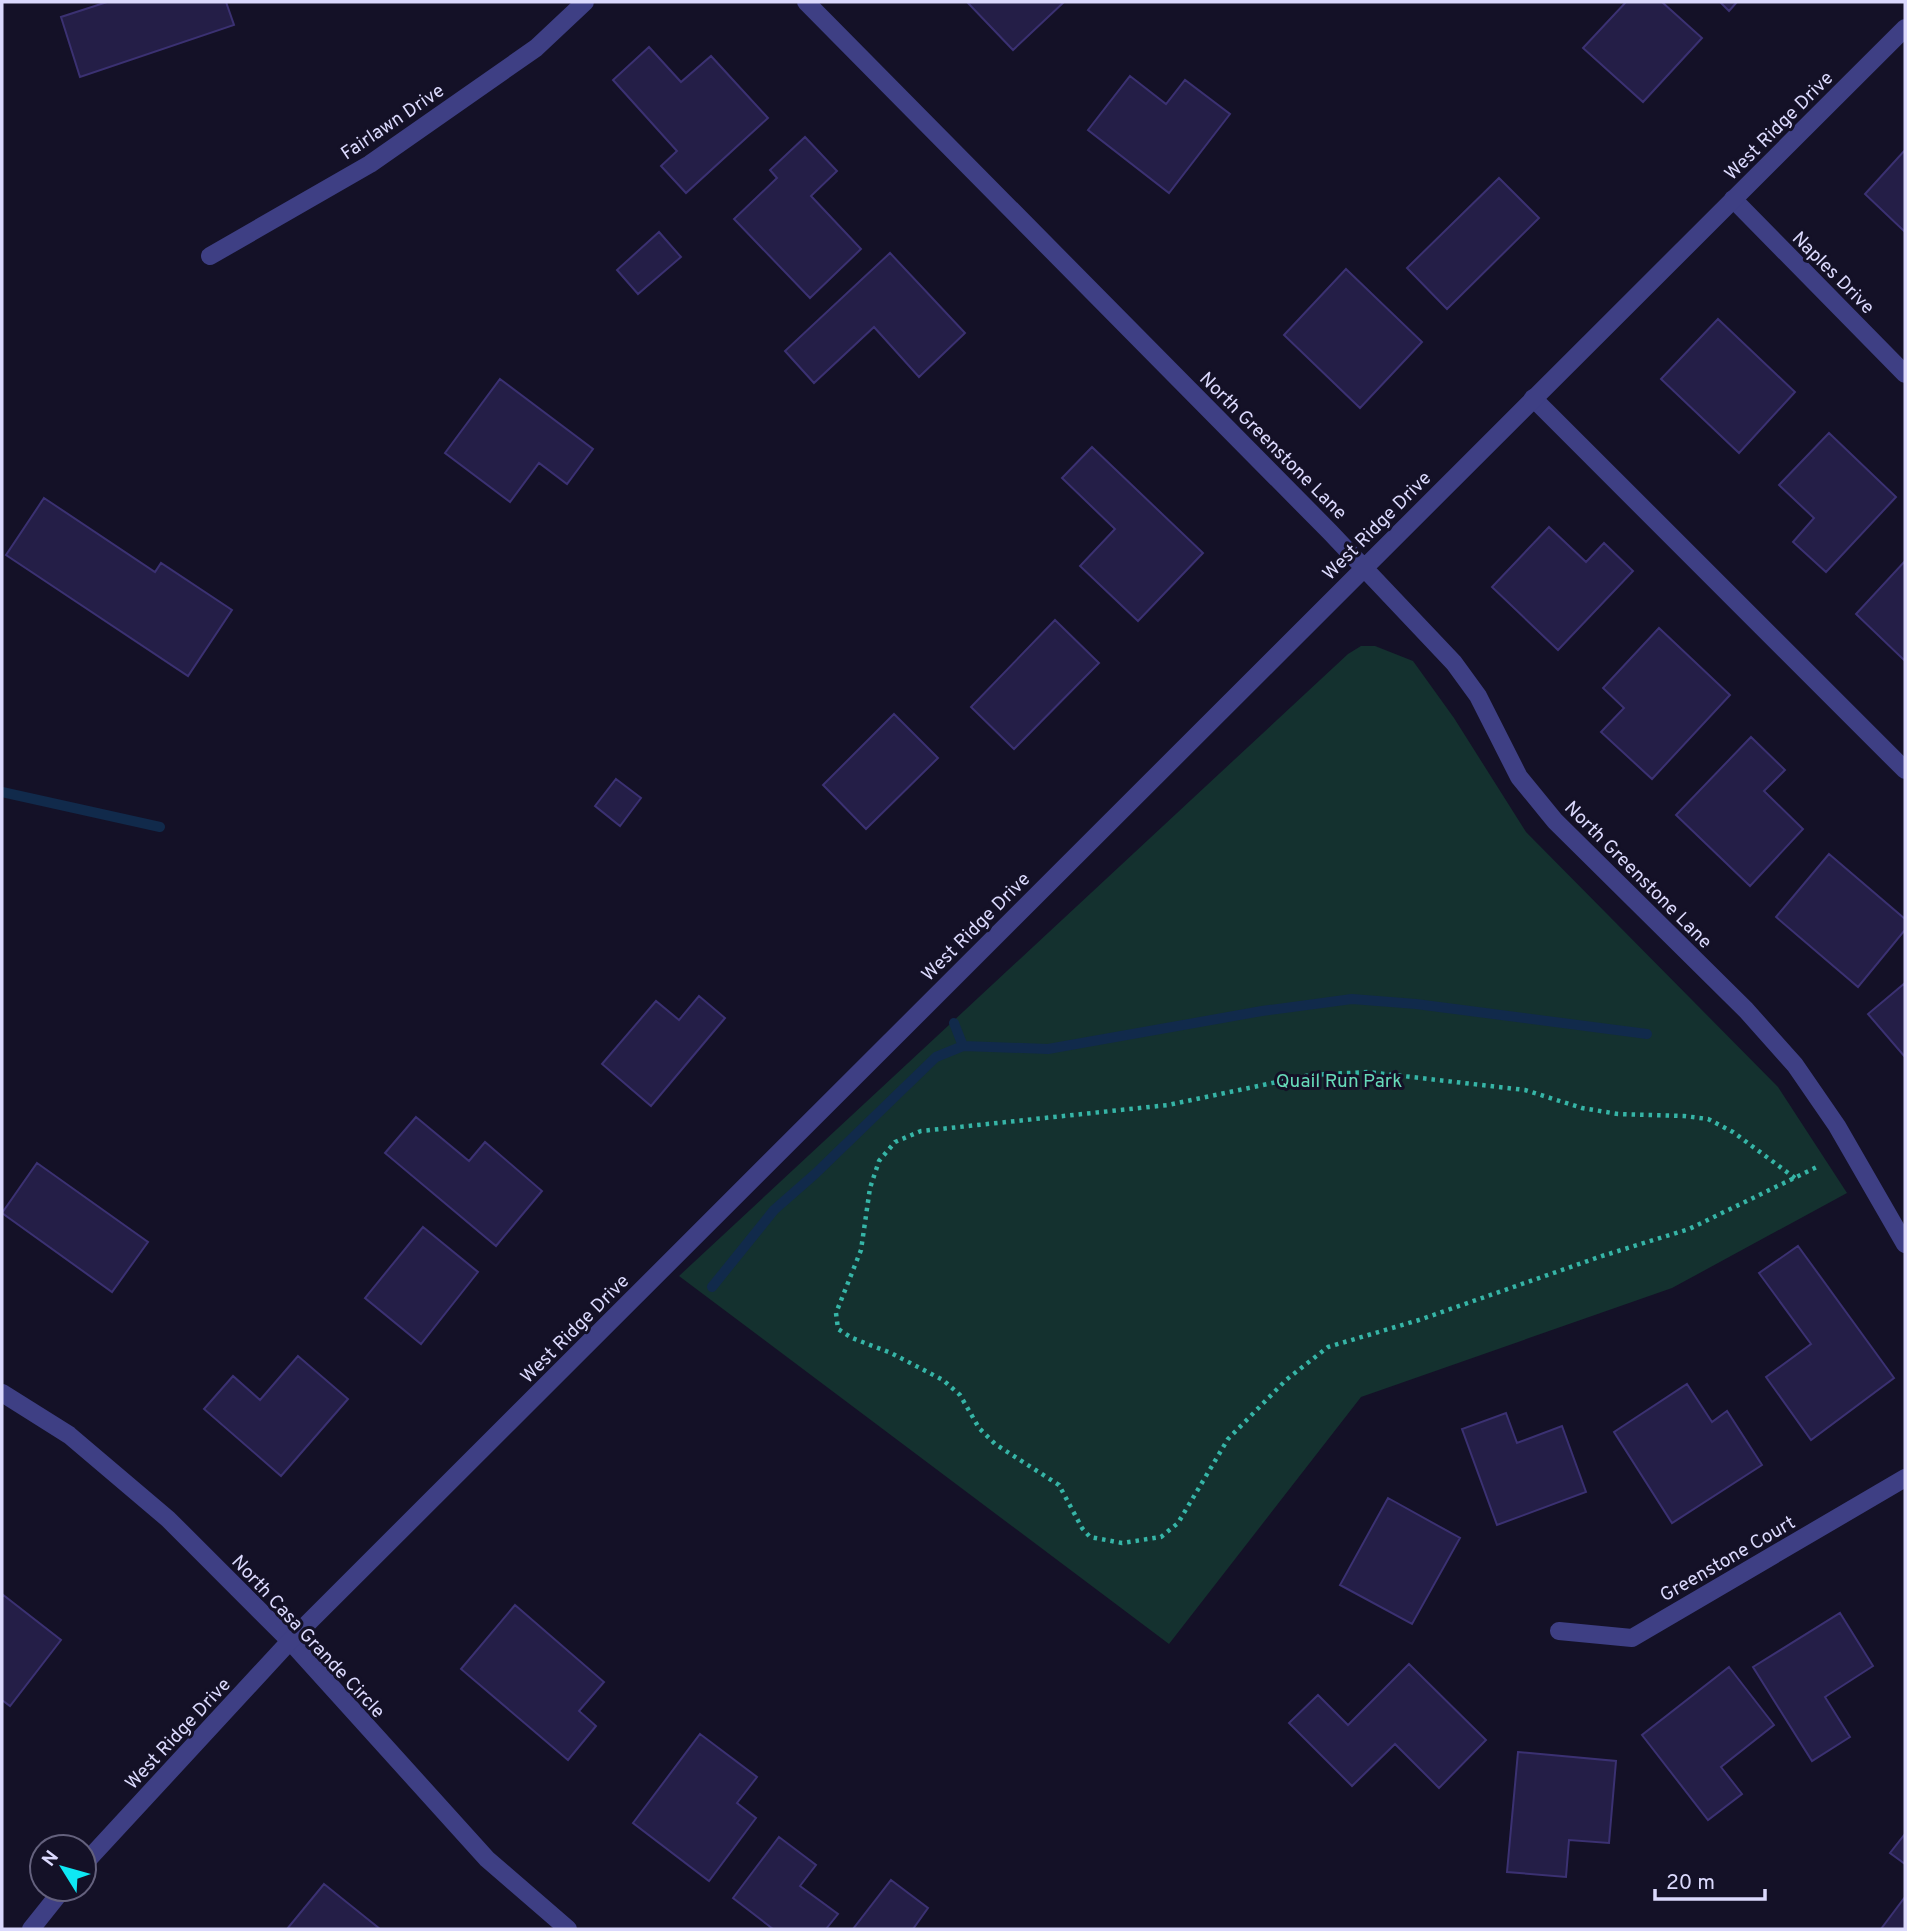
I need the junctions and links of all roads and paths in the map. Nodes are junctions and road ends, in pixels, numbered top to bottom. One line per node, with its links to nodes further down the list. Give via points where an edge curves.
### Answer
1 (585, 2): 5 (street, Fairlawn Drive, via 536,48 370,164)
2 (806, 2): 8 (street, North Greenstone Lane)
3 (1905, 28): 4 (street, West Ridge Drive)
4 (1733, 199): 6 (street, Naples Drive); 7 (street, West Ridge Drive)
5 (210, 256)
6 (1905, 374)
7 (1533, 398): 8 (street, West Ridge Drive); 9 (street)
8 (1364, 567): 12 (street, North Greenstone Lane, via 1454,663 1478,696 1519,777 1555,821 1746,1010 1795,1065 1837,1126); 16 (street, West Ridge Drive)
9 (1905, 770)
10 (1819, 1166): 11 (path)
11 (1795, 1178): 11 (path, via 1689,1229 1328,1347 1286,1380 1228,1439 1178,1523 1161,1537 1122,1543 1090,1537 1059,1485 995,1444 979,1428 960,1395 943,1380 838,1329 836,1312 861,1250 879,1161 895,1142 921,1131 1168,1105 1310,1075 1368,1072 1525,1090 1618,1114 1708,1119)
12 (1905, 1244)
13 (2, 1393): 16 (street, North Casa Grande Circle, via 69,1435 148,1502)
14 (1905, 1478): 15 (street, Greenstone Court, via 1632,1637)
15 (1559, 1631)
16 (290, 1641): 17 (street, West Ridge Drive); 20 (street, North Casa Grande Circle, via 488,1860)
17 (98, 1849)
18 (52, 1903): 19 (street)
19 (32, 1929)
20 (568, 1929)

